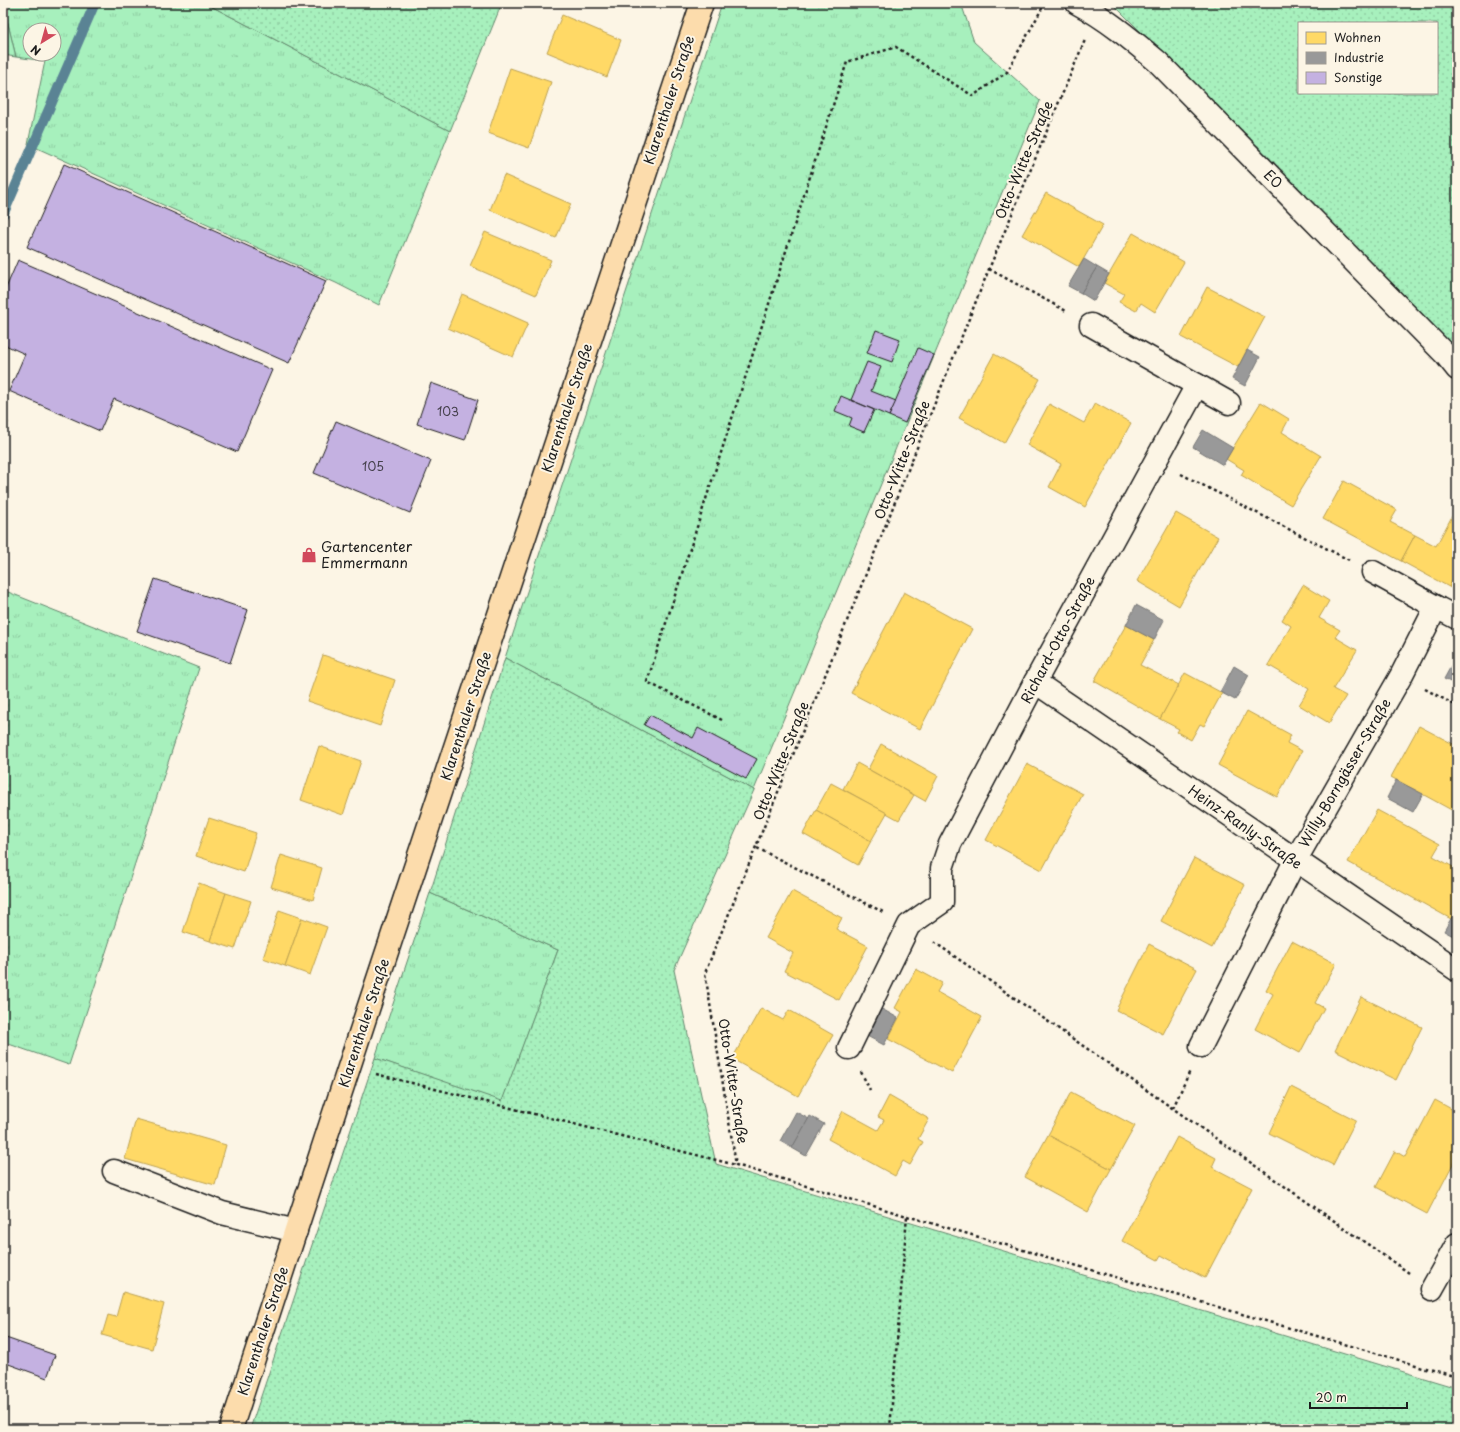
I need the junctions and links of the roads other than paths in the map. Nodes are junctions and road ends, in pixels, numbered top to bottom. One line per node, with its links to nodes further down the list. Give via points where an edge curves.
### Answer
1 (702, 3): 16 (main road, Klarenthaler Straße)
2 (1077, 3): 4 (street, E0, via 1127,35 1158,62)
3 (1091, 325): 5 (street)
4 (1457, 369)
5 (1197, 385): 6 (street); 10 (street, Richard-Otto-Straße)
6 (1229, 403)
7 (1373, 572): 8 (street)
8 (1436, 607): 9 (street); 11 (street, Willy-Borngässer-Straße, via 1401,676)
9 (1457, 618)
10 (1035, 682): 11 (street, Heinz-Ranly-Straße); 14 (street, Richard-Otto-Straße, via 950,844 942,868 942,902 909,925)
11 (1295, 861): 12 (street, Heinz-Ranly-Straße); 13 (street, Willy-Borngässer-Straße)
12 (1457, 970)
13 (1201, 1046)
14 (849, 1048)
15 (114, 1171): 16 (street, via 222,1212)
16 (296, 1231): 19 (main road, Klarenthaler Straße)
17 (1457, 1244): 18 (street)
18 (1432, 1289)
19 (231, 1429)

